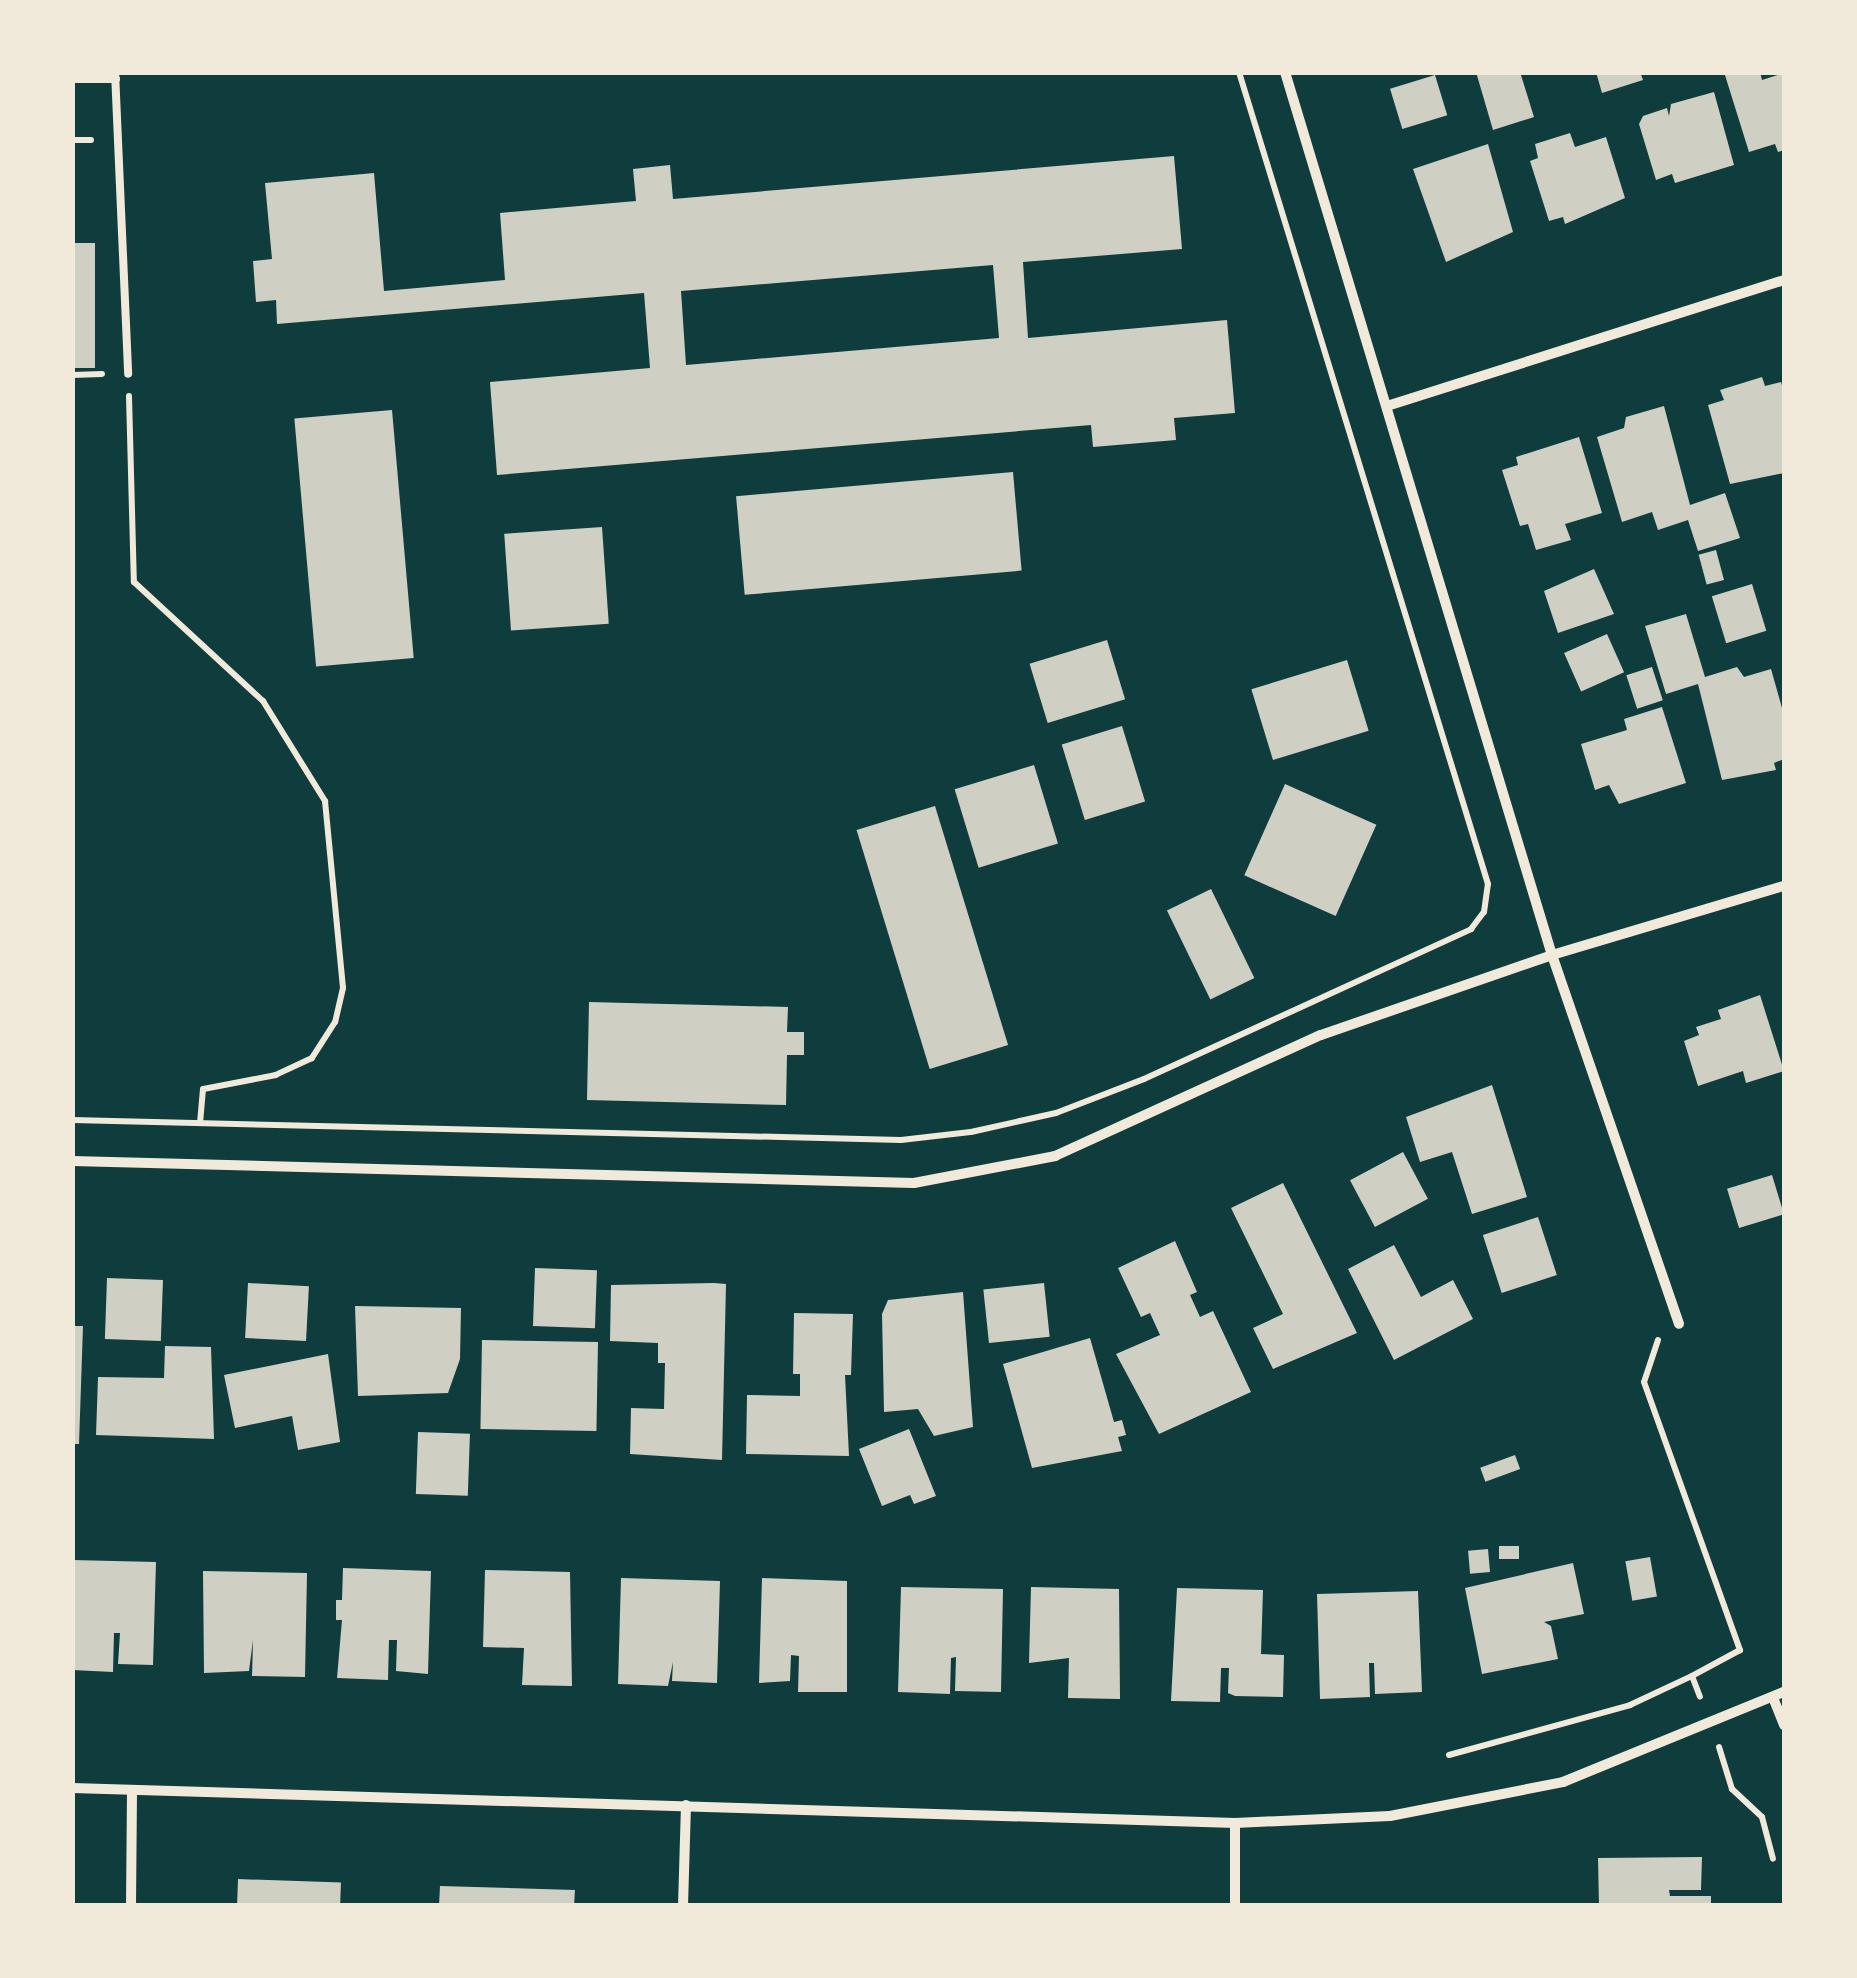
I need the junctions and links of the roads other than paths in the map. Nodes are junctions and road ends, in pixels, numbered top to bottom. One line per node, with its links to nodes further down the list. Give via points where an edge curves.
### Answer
1 (1285, 72): 6 (street)
2 (116, 76): 3 (lane); 5 (lane)
3 (72, 79)
4 (1784, 280): 6 (street)
5 (128, 374)
6 (1387, 406): 8 (street)
7 (1784, 886): 8 (street)
8 (1552, 955): 9 (street, via 1322,1035 1055,1156 914,1183); 10 (street)
9 (72, 1162)
10 (1680, 1324)
11 (1784, 1692): 12 (street)
12 (1774, 1700): 13 (street); 17 (street, via 1564,1782 1390,1816)
13 (1784, 1725)
14 (72, 1788): 15 (street)
15 (132, 1790): 16 (street); 18 (street)
16 (686, 1805): 17 (street); 19 (street)
17 (1235, 1823): 20 (street)
18 (131, 1906)
19 (682, 1906)
20 (1235, 1906)

